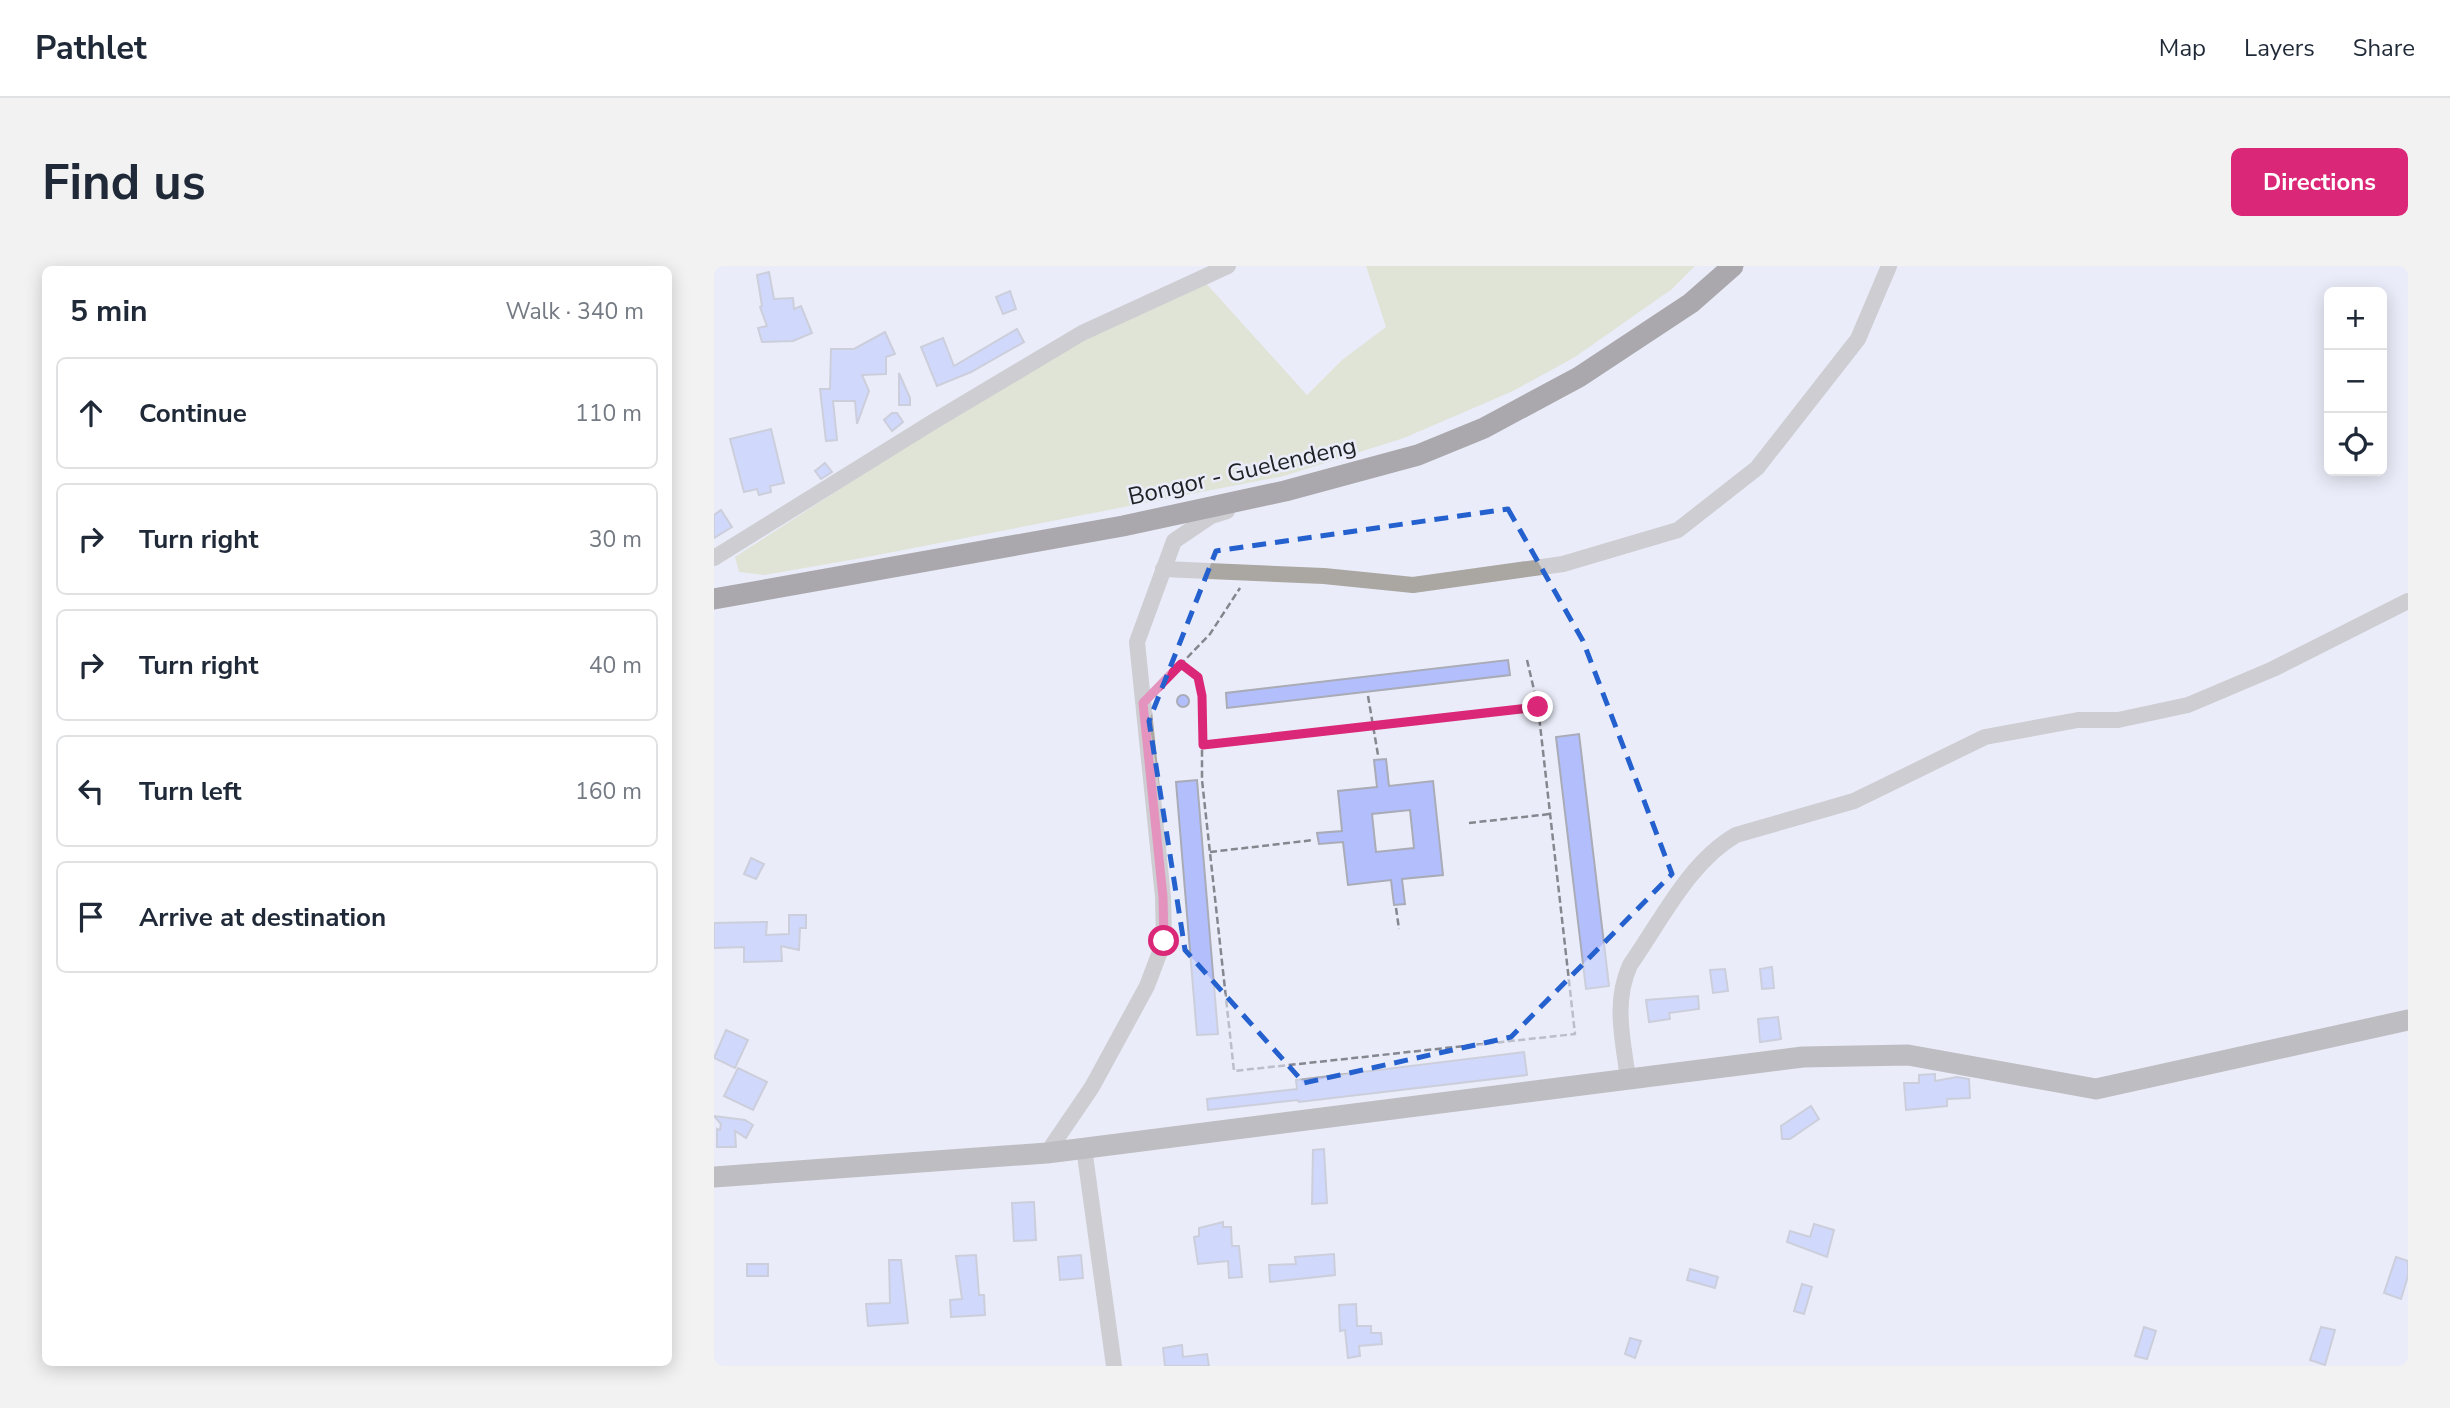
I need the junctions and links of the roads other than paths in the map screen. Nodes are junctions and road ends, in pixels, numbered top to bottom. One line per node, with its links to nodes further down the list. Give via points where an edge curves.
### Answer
1 (1228, 266): 5 (street, via 1082,333)
2 (1733, 266): 4 (highway, Bongor - Guelendeng, via 1691,303 1598,365 1484,428 1418,455)
3 (1889, 266): 6 (street, via 1857,339 1757,468 1678,530 1563,564 1413,585)
4 (1285, 491): 6 (street, via 1211,516 1192,528 1174,541); 7 (highway, Bongor - Guelendeng, via 1123,526)
5 (714, 558)
6 (1163, 569): 12 (street, via 1137,642 1164,941 1147,986 1092,1087)
7 (714, 599)
8 (2408, 601): 10 (street, via 2273,669 2188,705 2118,720 2078,720 1985,737 1854,801 1736,835 1720,844 1700,864 1622,981 1619,1009)
9 (2408, 1020): 10 (street, via 2096,1089 1908,1055 1803,1058)
10 (1628, 1079): 11 (street)
11 (1084, 1148): 12 (street); 14 (street)
12 (1047, 1153): 13 (street)
13 (714, 1178)
14 (1114, 1366)

